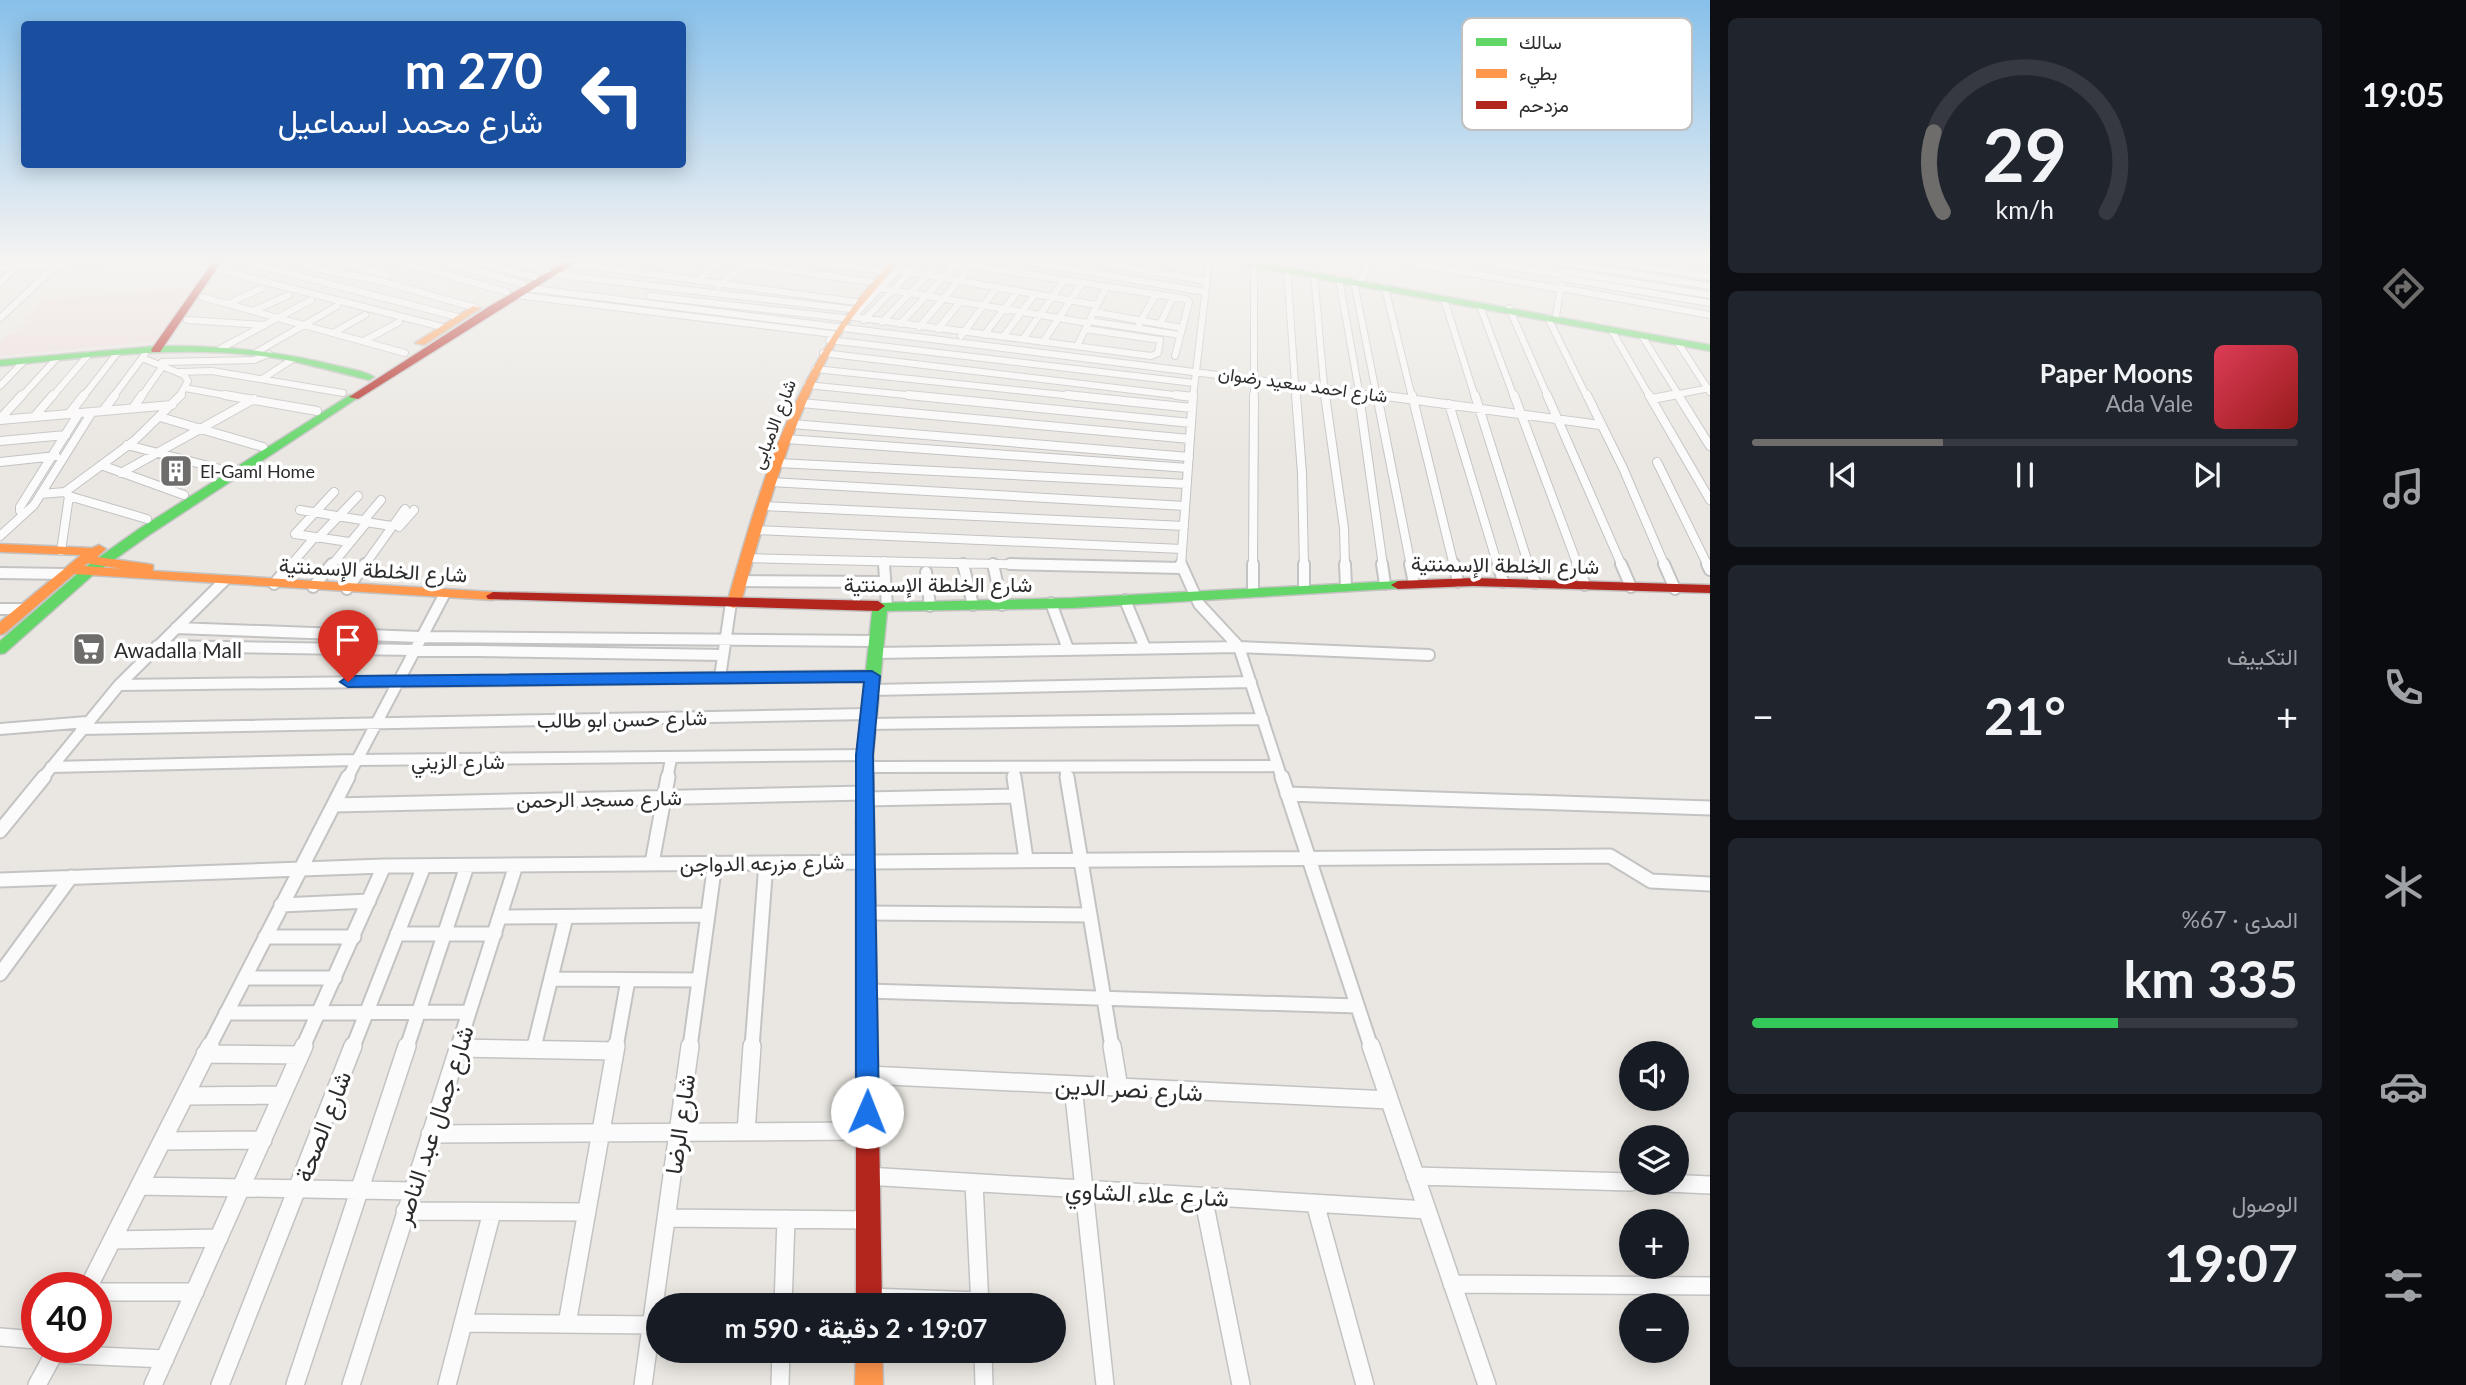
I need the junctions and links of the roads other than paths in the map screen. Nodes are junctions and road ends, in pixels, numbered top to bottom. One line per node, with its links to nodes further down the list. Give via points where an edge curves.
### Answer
1 (839, 326): 73 (main road, شارع الامبابى)
2 (176, 327): 67 (main road)
3 (181, 327): 67 (main road)
4 (263, 327): 60 (street)
5 (302, 327): 63 (street)
6 (310, 327): 43 (street)
7 (344, 327): 43 (street)
8 (390, 327): 53 (street)
9 (418, 327): 41 (street)
10 (445, 327): 41 (main road)
11 (452, 327): 161 (main road, via 144,532)
12 (842, 327): 91 (street)
13 (843, 327): 79 (street)
14 (844, 327): 54 (street, شارع احمد سعيد رضوان)
15 (919, 327): 39 (street)
16 (940, 327): 39 (street)
17 (967, 327): 42 (street)
18 (991, 327): 45 (street)
19 (1011, 327): 48 (street)
20 (1032, 327): 51 (street)
21 (1053, 327): 55 (street)
22 (1086, 327): 44 (street); 46 (street); 57 (street)
23 (1138, 327): 46 (street)
24 (1178, 327): 38 (street)
25 (1201, 327): 74 (street)
26 (1254, 327): 77 (street)
27 (1294, 327): 80 (street)
28 (1319, 327): 83 (street)
29 (1354, 327): 86 (street)
30 (1362, 327): 89 (street)
31 (1395, 327): 93 (street)
32 (1453, 327): 101 (street)
33 (1487, 327): 107 (street)
34 (1517, 327): 110 (street)
35 (1556, 327): 113 (street)
36 (1592, 327): 40 (main road)
37 (1598, 327): 56 (main road)
38 (1182, 328): 50 (street); 68 (street)
39 (938, 329): 42 (street)
40 (1612, 331): 47 (main road); 94 (street)
41 (435, 332): 64 (main road)
42 (963, 332): 45 (street); 54 (street)
43 (333, 333): 53 (street)
44 (1102, 334): 49 (street); 59 (street)
45 (985, 335): 48 (street)
46 (1133, 335): 49 (street); 50 (street); 52 (street)
47 (1642, 336): 56 (main road); 90 (street)
48 (1003, 337): 51 (street)
49 (1120, 337): 61 (street)
50 (1160, 339): 52 (street); 65 (street, via 1154,357)
51 (1023, 340): 55 (street)
52 (1141, 340): 65 (street)
53 (364, 341): 64 (street)
54 (959, 341): 74 (street, شارع احمد سعيد رضوان)
55 (1043, 342): 57 (street)
56 (1681, 342): 58 (main road); 85 (street)
57 (1077, 346): 59 (street)
58 (1710, 346)
59 (1095, 348): 61 (street)
60 (220, 349): 63 (main road); 67 (main road)
61 (1116, 351): 65 (street)
62 (118, 352): 66 (main road); 67 (main road); 106 (street)
63 (263, 353): 67 (street, via 254,360); 70 (main road)
64 (405, 353): 76 (main road)
65 (1135, 354)
66 (88, 355): 69 (main road); 108 (street)
67 (155, 356): 75 (street); 99 (street); 102 (street)
68 (1175, 356)
69 (57, 358): 71 (main road); 111 (street)
70 (292, 359): 76 (main road); 78 (street)
71 (24, 361): 72 (main road); 82 (street)
72 (0, 363)
73 (815, 369): 81 (main road, شارع الامبابى); 100 (street)
74 (1195, 370): 77 (street, شارع احمد سعيد رضوان); 79 (street)
75 (180, 372): 78 (street, via 212,371); 84 (street, via 188,381)
76 (369, 377): 88 (main road)
77 (1254, 378): 80 (street, شارع احمد سعيد رضوان); 187 (street)
78 (262, 379): 88 (street)
79 (1194, 383): 91 (street)
80 (1296, 383): 83 (street, شارع احمد سعيد رضوان); 183 (street)
81 (807, 385): 96 (main road, شارع الامبابى); 112 (street)
82 (0, 386)
83 (1324, 387): 86 (street, شارع احمد سعيد رضوان); 180 (street, via 1344,528)
84 (186, 388): 87 (street); 98 (street)
85 (1709, 390): 90 (street)
86 (1359, 392): 89 (street, شارع احمد سعيد رضوان); 178 (street)
87 (215, 393): 92 (street); 95 (street)
88 (343, 393): 103 (main road)
89 (1377, 394): 93 (street, شارع احمد سعيد رضوان); 175 (street)
90 (1679, 394): 94 (street); 121 (street)
91 (1193, 397): 100 (street)
92 (254, 399): 103 (street); 114 (street)
93 (1413, 399): 97 (street, شارع احمد سعيد رضوان); 173 (street)
94 (1652, 399): 141 (street)
95 (202, 401)
96 (801, 403): 115 (main road, شارع الامبابى); 117 (street)
97 (1449, 404): 101 (street, شارع احمد سعيد رضوان); 174 (street)
98 (172, 405): 99 (street); 109 (street)
99 (133, 408): 102 (street)
100 (1192, 408): 112 (street)
101 (1478, 408): 107 (street, شارع احمد سعيد رضوان); 176 (street)
102 (103, 411): 104 (street)
103 (317, 411): 120 (main road)
104 (92, 412): 105 (street); 123 (street)
105 (79, 413): 106 (street); 116 (street)
106 (69, 414): 108 (street)
107 (1519, 414): 110 (street, شارع احمد سعيد رضوان); 179 (street)
108 (34, 417): 111 (street)
109 (160, 417): 114 (street); 119 (street)
110 (1558, 419): 113 (street, شارع احمد سعيد رضوان); 182 (street)
111 (0, 420)
112 (1191, 423): 117 (street)
113 (1600, 425): 185 (street, via 1635,492)
114 (202, 429): 120 (street); 122 (street)
115 (789, 431): 125 (street); 128 (main road, شارع الامبابى); 130 (street)
116 (66, 435): 118 (street); 124 (street)
117 (1190, 439): 125 (street)
118 (0, 441)
119 (127, 444): 122 (street); 129 (street)
120 (263, 446): 131 (main road)
121 (1710, 446)
122 (160, 452): 131 (street); 132 (street)
123 (66, 455): 124 (street); 136 (street)
124 (52, 456): 126 (street); 147 (street, via 20,507)
125 (1189, 457): 130 (street)
126 (0, 462)
127 (1657, 462): 166 (street)
128 (778, 463): 133 (main road, شارع الامبابى); 134 (street)
129 (101, 465): 132 (street); 137 (street)
130 (1188, 468): 134 (street)
131 (224, 470): 138 (main road)
132 (121, 473): 138 (street)
133 (771, 482): 142 (main road, شارع الامبابى); 143 (street)
134 (1187, 484): 143 (street)
135 (334, 492): 146 (street)
136 (41, 494): 137 (street); 147 (street)
137 (67, 494): 149 (street); 159 (street)
138 (184, 495): 149 (main road)
139 (358, 496): 148 (street)
140 (381, 500): 150 (street)
141 (1710, 500)
142 (763, 506): 151 (street); 153 (main road, شارع الامبابى)
143 (1185, 506): 151 (street)
144 (300, 510): 146 (street)
145 (410, 510): 152 (street, via 398,528)
146 (314, 512): 148 (street); 155 (street, via 295,534)
147 (24, 513): 154 (street)
148 (340, 516): 150 (street); 155 (street)
149 (147, 519): 161 (main road)
150 (369, 521): 152 (street); 156 (street)
151 (1184, 526): 158 (street)
152 (391, 529): 184 (street)
153 (755, 530): 158 (street); 160 (main road, شارع الامبابى)
154 (0, 536)
155 (316, 538): 156 (street); 177 (street)
156 (349, 542): 181 (street)
157 (0, 548): 159 (main road, شارع الخلطة الإسمنتية)
158 (1182, 549): 165 (street)
159 (61, 551): 161 (main road, شارع الخلطة الإسمنتية)
160 (746, 558): 162 (street); 171 (main road, شارع الامبابى)
161 (93, 561): 167 (main road); 170 (main road, شارع الخلطة الإسمنتية); 207 (main road)
162 (884, 561): 163 (street); 172 (street)
163 (963, 563): 164 (street); 193 (street)
164 (993, 564): 165 (street); 194 (street)
165 (1181, 568): 189 (street)
166 (1710, 570)
167 (68, 572): 169 (street); 198 (main road)
168 (926, 572): 196 (street)
169 (0, 573)
170 (225, 581): 177 (main road, شارع الخلطة الإسمنتية); 199 (street)
171 (740, 581): 172 (street); 191 (main road, شارع الامبابى)
172 (885, 582): 195 (street)
173 (1458, 582): 174 (main road, شارع الخلطة الإسمنتية); 175 (main road, شارع الخلطة الإسمنتية)
174 (1503, 582): 176 (main road, شارع الخلطة الإسمنتية)
175 (1414, 583): 178 (main road, شارع الخلطة الإسمنتية)
176 (1535, 583): 179 (main road, شارع الخلطة الإسمنتية)
177 (274, 584): 181 (main road, شارع الخلطة الإسمنتية)
178 (1385, 584): 180 (main road, شارع الخلطة الإسمنتية)
179 (1585, 585): 182 (main road, شارع الخلطة الإسمنتية)
180 (1346, 586): 183 (main road, شارع الخلطة الإسمنتية)
181 (313, 587): 184 (main road, شارع الخلطة الإسمنتية)
182 (1631, 587): 185 (main road, شارع الخلطة الإسمنتية)
183 (1304, 588): 187 (main road, شارع الخلطة الإسمنتية)
184 (347, 589): 188 (main road, شارع الخلطة الإسمنتية)
185 (1675, 589): 186 (main road, شارع الخلطة الإسمنتية)
186 (1710, 589)
187 (1253, 591): 189 (main road, شارع الخلطة الإسمنتية)
188 (444, 595): 191 (main road, شارع الخلطة الإسمنتية); 201 (street)
189 (1193, 596): 190 (main road, شارع الخلطة الإسمنتية); 205 (street)
190 (1125, 600): 192 (main road, شارع الخلطة الإسمنتية); 206 (street)
191 (733, 603): 195 (main road, شارع الخلطة الإسمنتية); 202 (street)
192 (1051, 603): 194 (main road, شارع الخلطة الإسمنتية); 208 (street)
193 (973, 605): 194 (main road, شارع الخلطة الإسمنتية); 196 (main road, شارع الخلطة الإسمنتية)
194 (1002, 605)
195 (883, 606): 196 (main road, شارع الخلطة الإسمنتية); 204 (main road)
196 (930, 606)
197 (0, 609): 198 (street)
198 (23, 609): 200 (main road)
199 (176, 628): 201 (street); 203 (street)
200 (0, 630)
201 (420, 637): 202 (street); 209 (street)
202 (725, 640): 204 (street); 211 (street)
203 (157, 646): 209 (street); 216 (street)
204 (876, 647): 208 (street); 215 (main road)
205 (1239, 647): 206 (street); 210 (street); 214 (street)
206 (1145, 648): 208 (street)
207 (0, 649)
208 (1068, 649)
209 (413, 652): 211 (street); 213 (street)
210 (1429, 655)
211 (723, 656): 212 (street)
212 (720, 677): 213 (street); 215 (street)
213 (399, 681): 216 (street); 219 (street)
214 (1251, 682): 215 (street); 218 (street)
215 (871, 683): 217 (main road)
216 (119, 685): 220 (street)
217 (867, 719): 218 (street, شارع حسن ابو طالب); 219 (street, شارع حسن ابو طالب); 224 (main road)
218 (1262, 719): 225 (street)
219 (376, 722): 220 (street, شارع حسن ابو طالب); 223 (street)
220 (84, 726): 221 (street, شارع حسن ابو طالب); 226 (street)
221 (0, 729)
222 (671, 758): 223 (street, شارع الزيني); 224 (street, شارع الزيني); 232 (street)
223 (356, 760): 226 (street, شارع الزيني); 233 (street)
224 (865, 761): 227 (street, شارع الزيني); 230 (main road)
225 (1278, 766): 228 (street, شارع الزيني); 229 (street)
226 (51, 767): 235 (street)
227 (1013, 767): 228 (street, شارع الزيني); 231 (street)
228 (1065, 767): 238 (street)
229 (1287, 794): 234 (street); 236 (street)
230 (865, 796): 231 (street, شارع مسجد الرحمن); 232 (street, شارع مسجد الرحمن); 239 (main road)
231 (1017, 796): 237 (street)
232 (664, 797): 233 (street, شارع مسجد الرحمن); 240 (street)
233 (334, 805): 247 (street)
234 (1710, 808)
235 (0, 831)
236 (1309, 858): 238 (street, شارع مزرعه الدواجن); 250 (street, شارع مزرعه الدواجن, via 1609,856 1651,881); 271 (street)
237 (1026, 859): 238 (street, شارع مزرعه الدواجن); 239 (street, شارع مزرعه الدواجن)
238 (1080, 859): 255 (street)
239 (866, 860): 242 (street, شارع مزرعه الدواجن); 253 (main road)
240 (652, 863): 241 (street, شارع مزرعه الدواجن); 243 (street, شارع مزرعه الدواجن)
241 (715, 863): 242 (street, شارع مزرعه الدواجن); 254 (street, شارع الرضا)
242 (765, 863): 290 (street)
243 (516, 865): 246 (street, شارع مزرعه الدواجن); 256 (street, شارع جمال عبد الناصر)
244 (384, 866): 245 (street, شارع مزرعه الدواجن); 247 (street, شارع مزرعه الدواجن); 251 (street)
245 (424, 866): 246 (street, شارع مزرعه الدواجن); 258 (street, شارع الصحة)
246 (467, 866): 259 (street)
247 (300, 868): 248 (street, شارع مزرعه الدواجن); 252 (street)
248 (71, 877): 249 (street, شارع مزرعه الدواجن); 263 (street)
249 (0, 880)
250 (1710, 884)
251 (369, 901): 252 (street); 262 (street)
252 (281, 905): 261 (street)
253 (866, 913): 255 (street); 269 (main road)
254 (708, 915): 257 (street); 268 (street, شارع الرضا)
255 (1090, 915): 270 (street)
256 (500, 917): 257 (street); 260 (street, شارع جمال عبد الناصر)
257 (566, 917): 266 (street)
258 (397, 934): 259 (street); 276 (street, شارع الصحة)
259 (444, 934): 260 (street); 273 (street)
260 (495, 934): 274 (street, شارع جمال عبد الناصر)
261 (265, 937): 262 (street); 264 (street)
262 (354, 937): 265 (street)
263 (0, 974)
264 (245, 978): 265 (street); 275 (street)
265 (335, 978): 272 (street)
266 (551, 979): 267 (street); 278 (street)
267 (628, 980): 268 (street); 279 (street)
268 (699, 980): 289 (street, شارع الرضا)
269 (867, 991): 270 (street); 282 (main road)
270 (1104, 1000): 271 (street); 284 (street)
271 (1357, 1006): 287 (street)
272 (319, 1012): 275 (street); 276 (street); 281 (street)
273 (418, 1012): 274 (street); 276 (street); 304 (street)
274 (469, 1012): 277 (street, شارع جمال عبد الناصر)
275 (226, 1013): 280 (street)
276 (366, 1013): 303 (street, شارع الصحة)
277 (458, 1048): 278 (street); 292 (street, شارع جمال عبد الناصر)
278 (534, 1049): 279 (street)
279 (615, 1051): 291 (street)
280 (205, 1054): 281 (street); 286 (street)
281 (300, 1055): 285 (street)
282 (868, 1075): 283 (street, شارع نصر الدين); 288 (main road)
283 (1073, 1086): 284 (street, شارع نصر الدين); 305 (street)
284 (1119, 1088): 287 (street, شارع نصر الدين)
285 (282, 1095): 286 (street); 293 (street)
286 (186, 1096): 294 (street)
287 (1390, 1100): 296 (street)
288 (867, 1131): 290 (street); 295 (main road)
289 (678, 1132): 290 (street); 291 (street); 313 (street, شارع الرضا)
290 (746, 1132)
291 (601, 1133): 292 (street); 312 (street)
292 (430, 1134): 306 (street, شارع جمال عبد الناصر)
293 (262, 1140): 294 (street); 302 (street)
294 (163, 1141): 301 (street)
295 (867, 1176): 298 (street, شارع علاء الشاوي); 315 (main road)
296 (1415, 1176): 297 (street); 309 (street)
297 (1619, 1182)
298 (974, 1183): 305 (street, شارع علاء الشاوي); 326 (street)
299 (1689, 1184): 300 (street)
300 (1710, 1185)
301 (140, 1186): 302 (street); 317 (street)
302 (241, 1188): 303 (street); 316 (street)
303 (297, 1189): 304 (street); 341 (street, شارع الصحة)
304 (360, 1190): 306 (street); 342 (street)
305 (1084, 1190): 307 (street, شارع علاء الشاوي); 349 (street)
306 (412, 1191): 310 (street, شارع جمال عبد الناصر)
307 (1203, 1196): 308 (street, شارع علاء الشاوي); 350 (street)
308 (1315, 1203): 309 (street, شارع علاء الشاوي); 351 (street)
309 (1427, 1210): 319 (street)
310 (405, 1211): 311 (street); 343 (street, شارع جمال عبد الناصر)
311 (492, 1212): 312 (street); 327 (street)
312 (587, 1212): 328 (street)
313 (666, 1218): 314 (street); 323 (street, شارع الرضا)
314 (786, 1219): 315 (street); 324 (street)
315 (868, 1220): 325 (main road)
316 (219, 1238): 317 (street); 322 (street)
317 (113, 1240): 318 (street)
318 (96, 1272)
319 (1452, 1284): 320 (street); 352 (street)
320 (1710, 1286)
321 (112, 1292): 322 (street)
322 (195, 1292): 333 (street)
323 (658, 1293)
324 (783, 1293)
325 (869, 1293)
326 (980, 1293)
327 (463, 1323): 328 (street); 344 (street)
328 (567, 1324): 329 (street)
329 (646, 1325)
330 (0, 1337): 331 (street)
331 (21, 1339)
332 (112, 1355): 333 (street)
333 (165, 1359): 340 (street)
334 (49, 1363): 339 (street)
335 (647, 1363): 345 (street, شارع الرضا)
336 (781, 1363): 346 (street)
337 (869, 1363): 347 (main road)
338 (983, 1363): 348 (street)
339 (37, 1385)
340 (153, 1385)
341 (220, 1385)
342 (295, 1385)
343 (351, 1385)
344 (447, 1385)
345 (643, 1385)
346 (780, 1385)
347 (869, 1385)
348 (984, 1385)
349 (1105, 1385)
350 (1241, 1385)
351 (1365, 1385)
352 (1487, 1385)

